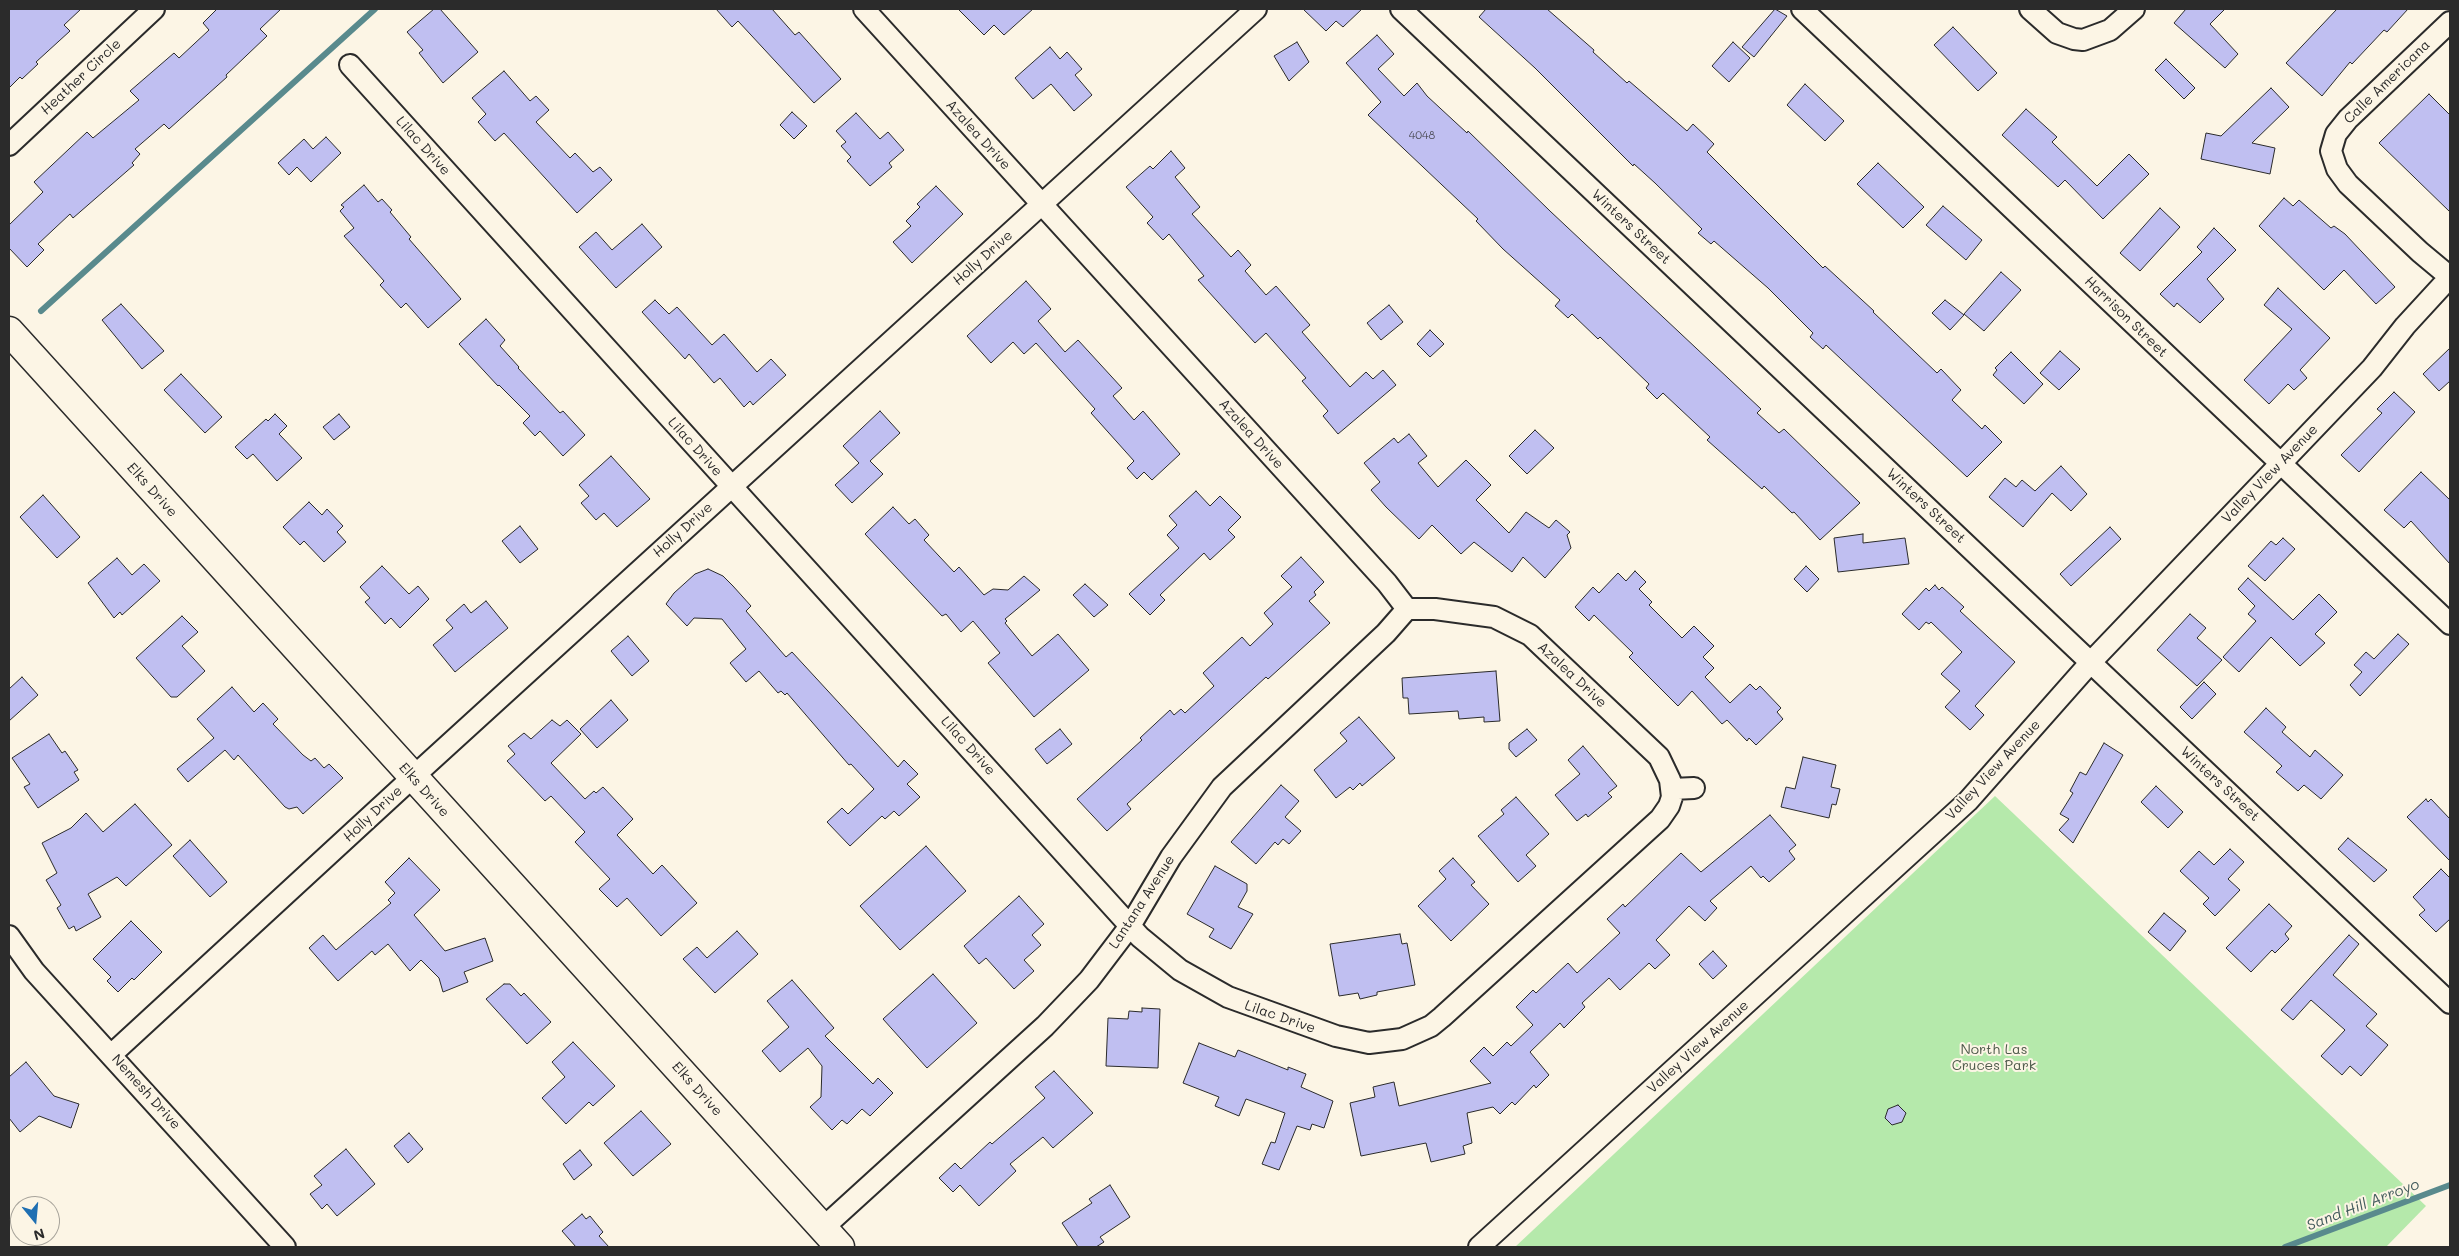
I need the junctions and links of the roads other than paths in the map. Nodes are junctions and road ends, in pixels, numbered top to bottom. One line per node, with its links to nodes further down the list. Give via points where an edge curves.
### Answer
1 (154, 9): 10 (street, Heather Circle)
2 (864, 9): 11 (street, Azalea Drive)
3 (1256, 9): 11 (street, Holly Drive)
4 (1401, 9): 18 (street, Winters Street)
5 (1802, 9): 14 (street, Harrison Street)
6 (2030, 9): 7 (street, via 2057,32 2083,40 2110,30)
7 (2134, 9)
8 (2450, 22): 12 (street, Calle Americana, via 2348,119 2336,134 2331,151 2337,169 2348,184)
9 (350, 65): 15 (street, Lilac Drive)
10 (9, 145)
11 (1041, 204): 15 (street, Holly Drive); 16 (street, Azalea Drive)
12 (2450, 277): 14 (street, Valley View Avenue, via 2372,368)
13 (9, 334): 19 (main road, Elks Drive)
14 (2280, 463): 17 (street, Harrison Street); 18 (street, Valley View Avenue)
15 (732, 486): 19 (street, Holly Drive); 22 (street, Lilac Drive)
16 (1407, 608): 21 (street, Azalea Drive, via 1494,617 1530,635 1659,757); 22 (street, Lantana Avenue, via 1386,633 1222,787 1171,857)
17 (2450, 624)
18 (2091, 662): 24 (street, Winters Street); 28 (street, Valley View Avenue, via 1968,801)
19 (413, 777): 25 (street, Holly Drive); 26 (main road, Elks Drive)
20 (1694, 788): 21 (street)
21 (1672, 790): 22 (street, Lilac Drive, via 1669,806 1660,819 1442,1017 1431,1026 1402,1039 1386,1042 1352,1040 1228,997 1198,982 1173,964)
22 (1130, 926): 26 (street, Lantana Avenue, via 1089,980 1045,1026)
23 (9, 936): 25 (street, Nemesh Drive, via 34,971)
24 (2450, 1003)
25 (112, 1054): 27 (street, Nemesh Drive)
26 (832, 1237)
27 (285, 1247)
28 (1479, 1247)

